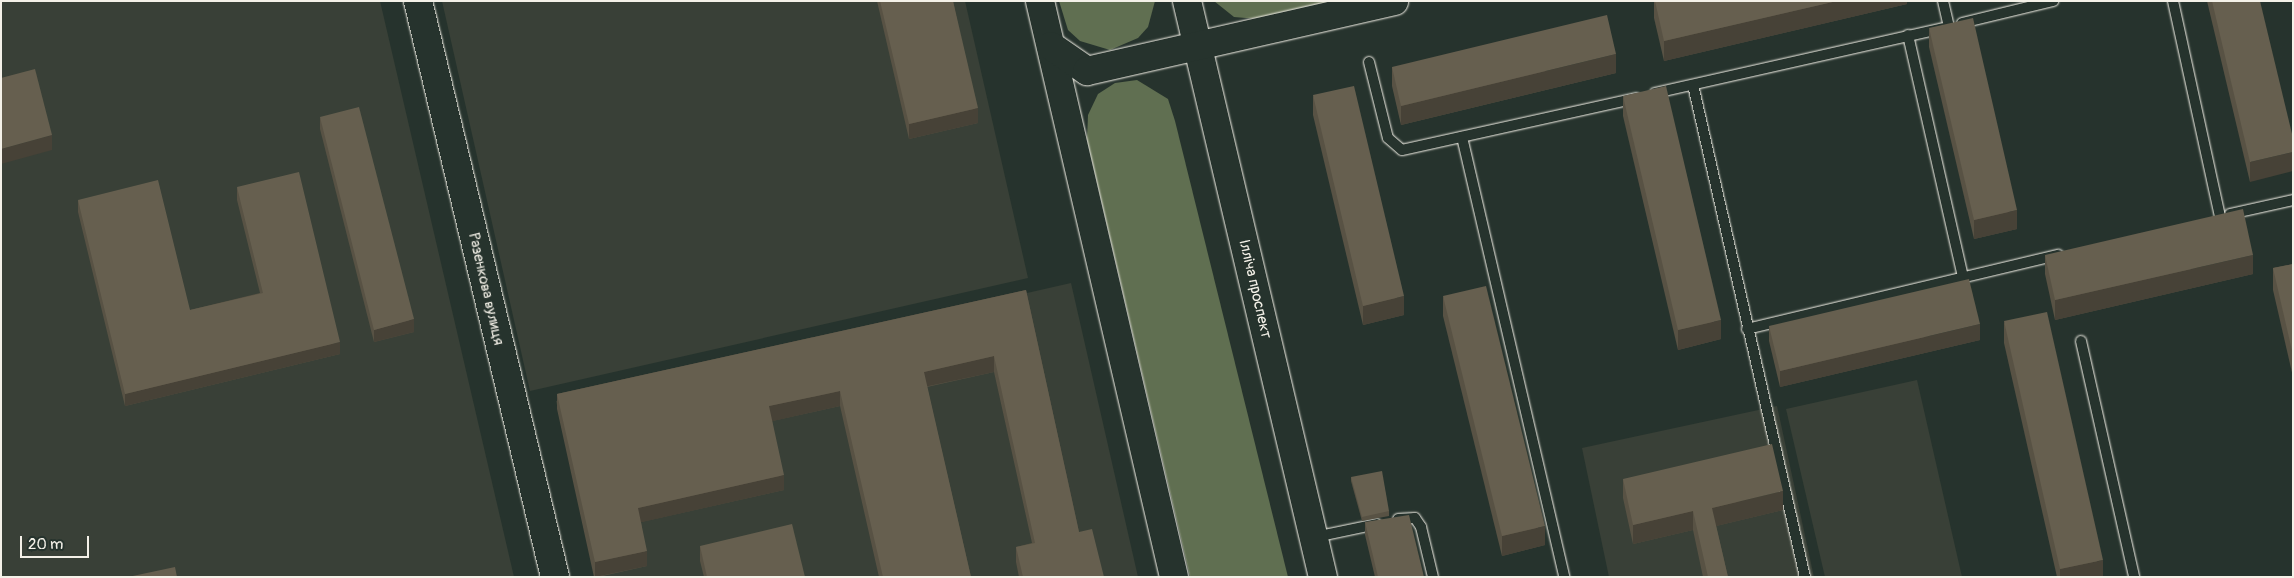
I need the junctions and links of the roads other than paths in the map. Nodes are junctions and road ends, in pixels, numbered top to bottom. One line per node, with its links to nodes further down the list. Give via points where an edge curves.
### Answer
1 (418, 1): 21 (main road, Разенкова вулиця)
2 (1040, 1): 10 (main road)
3 (1187, 1): 11 (main road, Ілліча проспект)
4 (1394, 1): 11 (main road)
5 (1943, 1): 8 (lane)
6 (2053, 1): 8 (lane)
7 (2173, 1): 15 (lane, via 2215,217)
8 (1949, 26): 9 (lane)
9 (1908, 36): 13 (lane); 17 (lane)
10 (1051, 46): 11 (main road, via 1087,71); 22 (main road)
11 (1198, 46): 20 (main road, Ілліча проспект)
12 (1369, 62): 14 (lane, via 1388,138 1402,150)
13 (1693, 84): 14 (lane); 18 (lane)
14 (1462, 137): 25 (lane)
15 (2293, 200)
16 (2068, 253): 17 (lane)
17 (1963, 278): 18 (lane)
18 (1748, 330): 26 (lane)
19 (2081, 341): 27 (lane)
20 (1314, 537): 23 (main road, Ілліча проспект); 24 (lane, via 1415,518)
21 (555, 577)
22 (1174, 577)
23 (1324, 577)
24 (1433, 577)
25 (1564, 577)
26 (1805, 577)
27 (2134, 577)

